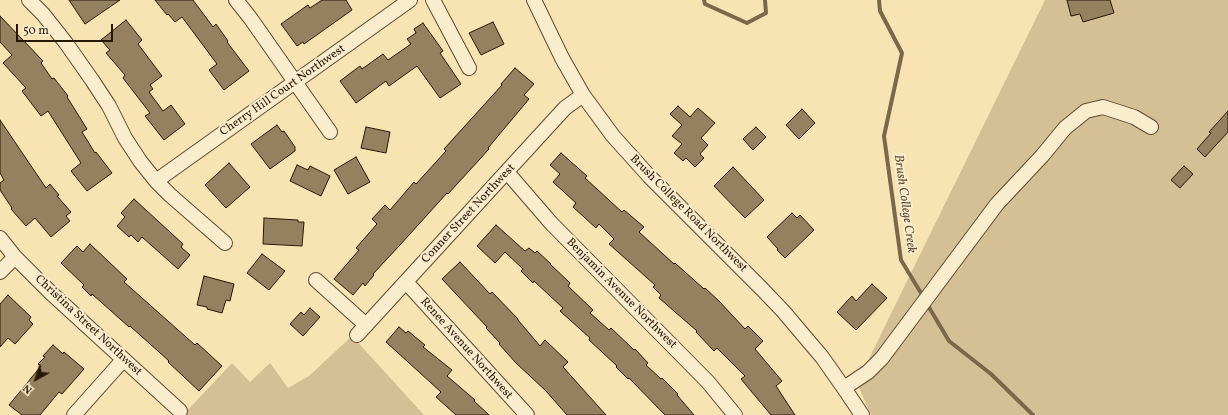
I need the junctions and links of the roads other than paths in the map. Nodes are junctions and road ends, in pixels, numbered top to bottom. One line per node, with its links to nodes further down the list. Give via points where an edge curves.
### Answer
1 (29, 0): 12 (street, via 71,49 109,106 125,138)
2 (236, 0): 7 (street)
3 (410, 0): 7 (street, Cherry Hill Court Northwest)
4 (433, 0): 6 (street)
5 (534, 0): 8 (street, Brush College Road Northwest)
6 (470, 68)
7 (295, 82): 10 (street); 12 (street, Cherry Hill Court Northwest)
8 (583, 95): 11 (street, Conner Street Northwest, via 565,108); 20 (street, Brush College Road Northwest, via 631,157 778,306 822,357)
9 (1151, 127): 20 (street, via 1134,117 1103,107 1086,111 1065,128 997,204 882,358 868,372)
10 (330, 132)
11 (507, 172): 18 (street, Conner Street Northwest); 24 (street, Benjamin Avenue Northwest, via 557,229 708,382)
12 (156, 181): 14 (street)
13 (0, 238): 15 (street, Christina Street Northwest)
14 (225, 243)
15 (15, 257): 16 (street); 19 (street, Christina Street Northwest)
16 (0, 272)
17 (316, 280): 18 (street, Conner Street Northwest, via 362,330)
18 (406, 282): 23 (street, Renee Avenue Northwest)
19 (123, 360): 21 (street, Christina Street Northwest); 22 (street)
20 (844, 388): 25 (street, Brush College Road Northwest)
21 (180, 411)
22 (74, 415)
23 (526, 415)
24 (735, 415)
25 (862, 415)

